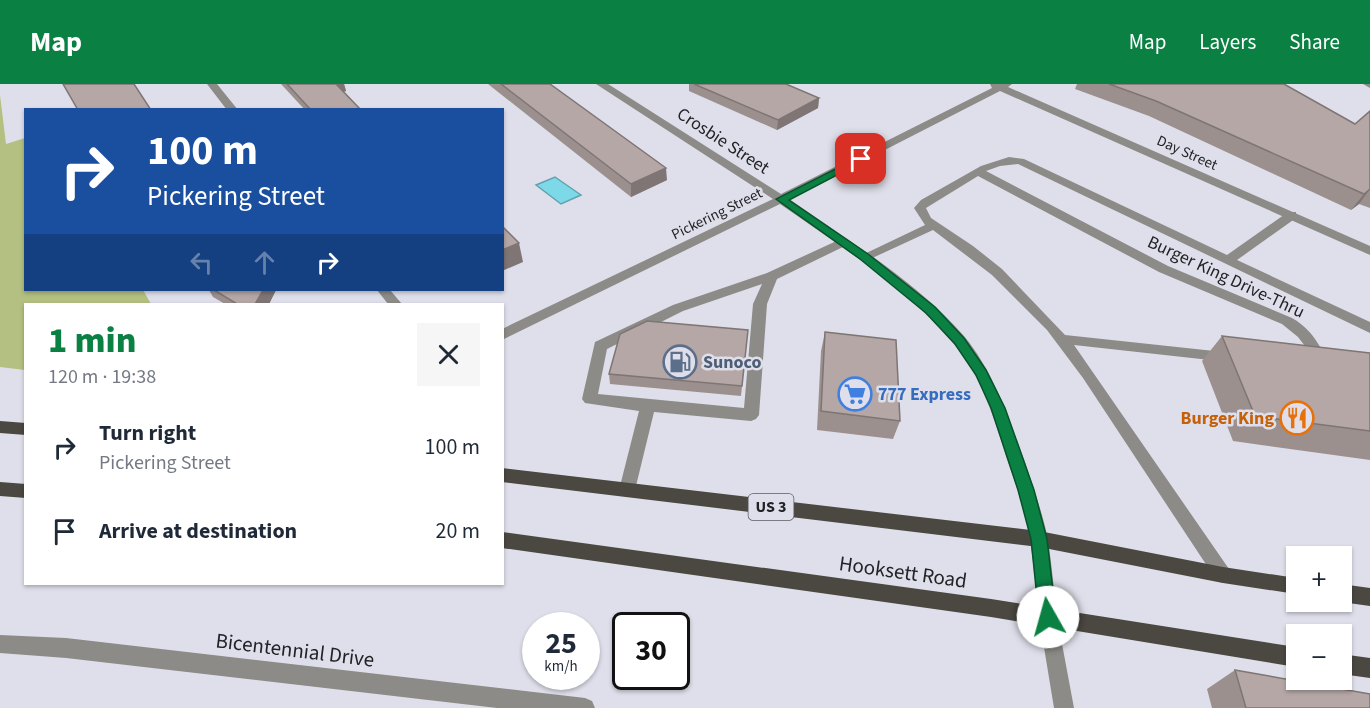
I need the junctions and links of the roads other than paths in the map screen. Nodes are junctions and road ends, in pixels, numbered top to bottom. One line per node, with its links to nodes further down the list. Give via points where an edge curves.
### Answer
1 (212, 84): 4 (street)
2 (601, 84): 6 (street, Crosbie Street)
3 (999, 85): 6 (street, Pickering Street); 7 (street, Day Street)
4 (231, 108)
5 (979, 172): 8 (street, via 920,208 926,220); 12 (street, via 1003,160 1020,161); 20 (street, Burger King Drive-Thru, via 1169,273 1287,321 1301,330 1315,350 1312,356)
6 (781, 199): 9 (street, Crosbie Street); 17 (street, Pickering Street)
7 (1292, 215): 10 (street, Day Street); 12 (street)
8 (935, 225): 11 (street); 18 (street, via 997,272)
9 (843, 242): 11 (street, Crosbie Street); 13 (street)
10 (1370, 251)
11 (864, 257): 28 (street, Crosbie Street, via 931,310 960,341 981,373 1002,418)
12 (1227, 261): 16 (street)
13 (772, 276): 21 (street, via 760,304 752,415); 21 (street, via 678,308 600,346 590,399)
14 (384, 291): 15 (street)
15 (394, 303)
16 (1370, 328)
17 (504, 333)
18 (1061, 339): 19 (street); 30 (street)
19 (1239, 358)
20 (1294, 363)
21 (648, 406): 26 (street)
22 (0, 427): 23 (main road)
23 (24, 429)
24 (504, 475): 26 (main road, US 3)
25 (0, 489): 27 (main road)
26 (627, 490): 28 (main road, US 3)
27 (24, 491)
28 (1039, 539): 30 (main road, US 3); 34 (street, Crosbie Street)
29 (504, 540): 34 (main road, Hooksett Road)
30 (1223, 575): 31 (main road, US 3)
31 (1286, 584)
32 (1352, 595): 33 (main road)
33 (1370, 597)
34 (1048, 617): 36 (main road, Hooksett Road); 40 (street, Crosbie Street)
35 (0, 644): 39 (street, Bicentennial Drive, via 66,648)
36 (1286, 655)
37 (1352, 666): 38 (main road)
38 (1370, 668)
39 (585, 708)
40 (1064, 708)

